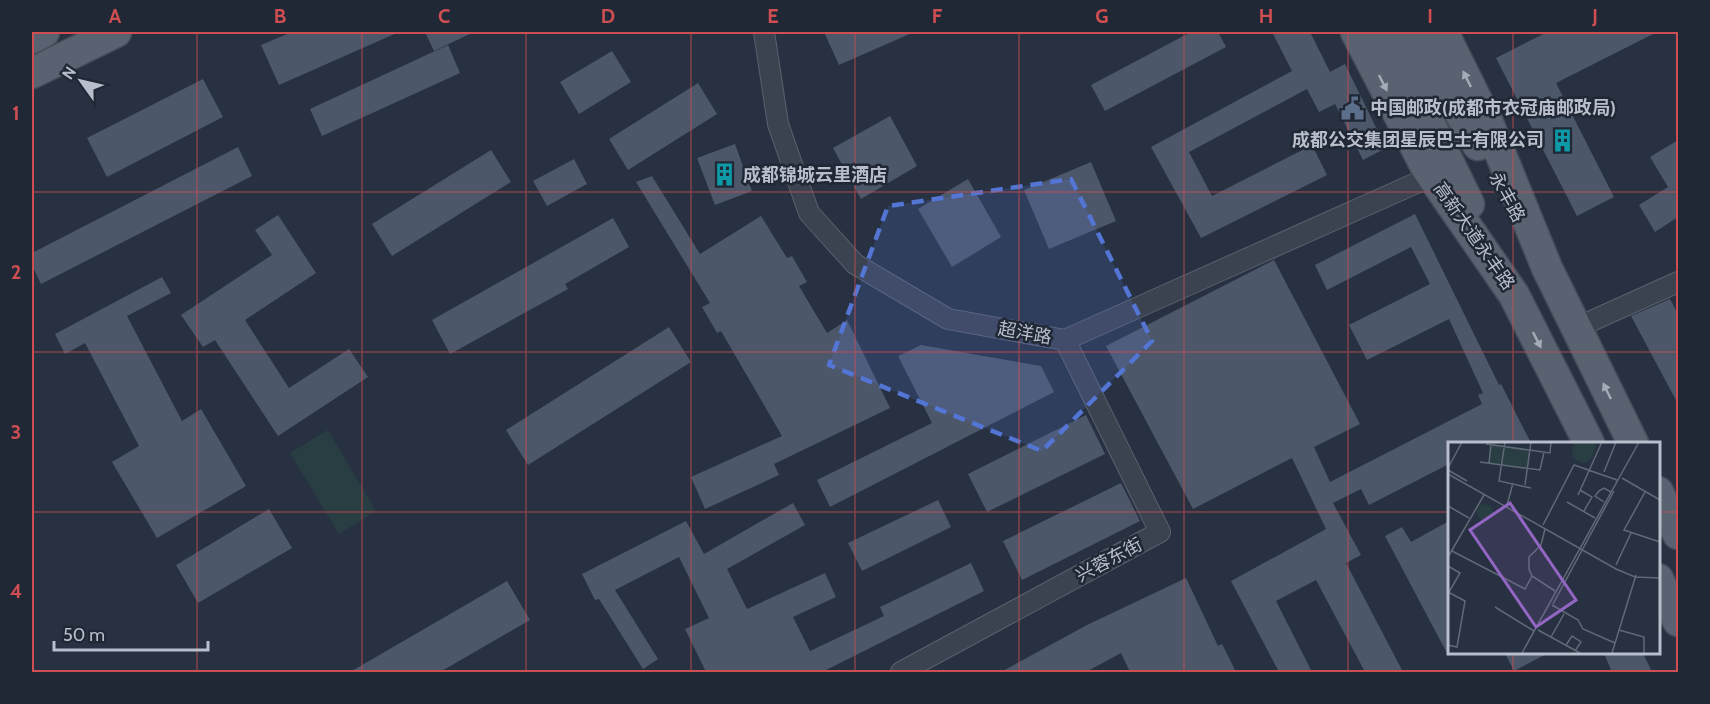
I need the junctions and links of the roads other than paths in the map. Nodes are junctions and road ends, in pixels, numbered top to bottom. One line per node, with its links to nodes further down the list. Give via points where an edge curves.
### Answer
1 (44, 32): 7 (main road)
2 (116, 32): 8 (main road)
3 (764, 32): 14 (street, 超洋路, via 778,124 809,213 855,264 948,319)
4 (1356, 32): 9 (main road, 高新大道永丰路, one-way to 9)
5 (1395, 32): 10 (main road, 永丰路); 12 (main road, 永丰路)
6 (1443, 32): 10 (main road, one-way to 6, via 1488,123)
7 (32, 38)
8 (32, 73)
9 (1432, 177): 12 (main road, 高新大道永丰路); 14 (street, 超洋路)
10 (1547, 268): 13 (main road)
11 (1678, 282): 13 (street)
12 (1514, 295): 15 (main road, 高新大道永丰路, one-way to 15)
13 (1576, 328): 16 (main road, one-way to 13)
14 (1065, 340): 21 (street, 兴蓉东街, via 1160,532)
15 (1588, 442)
16 (1633, 442)
17 (1659, 494): 18 (main road)
18 (1678, 534)
19 (1659, 581): 20 (main road)
20 (1678, 621)
21 (901, 672)

